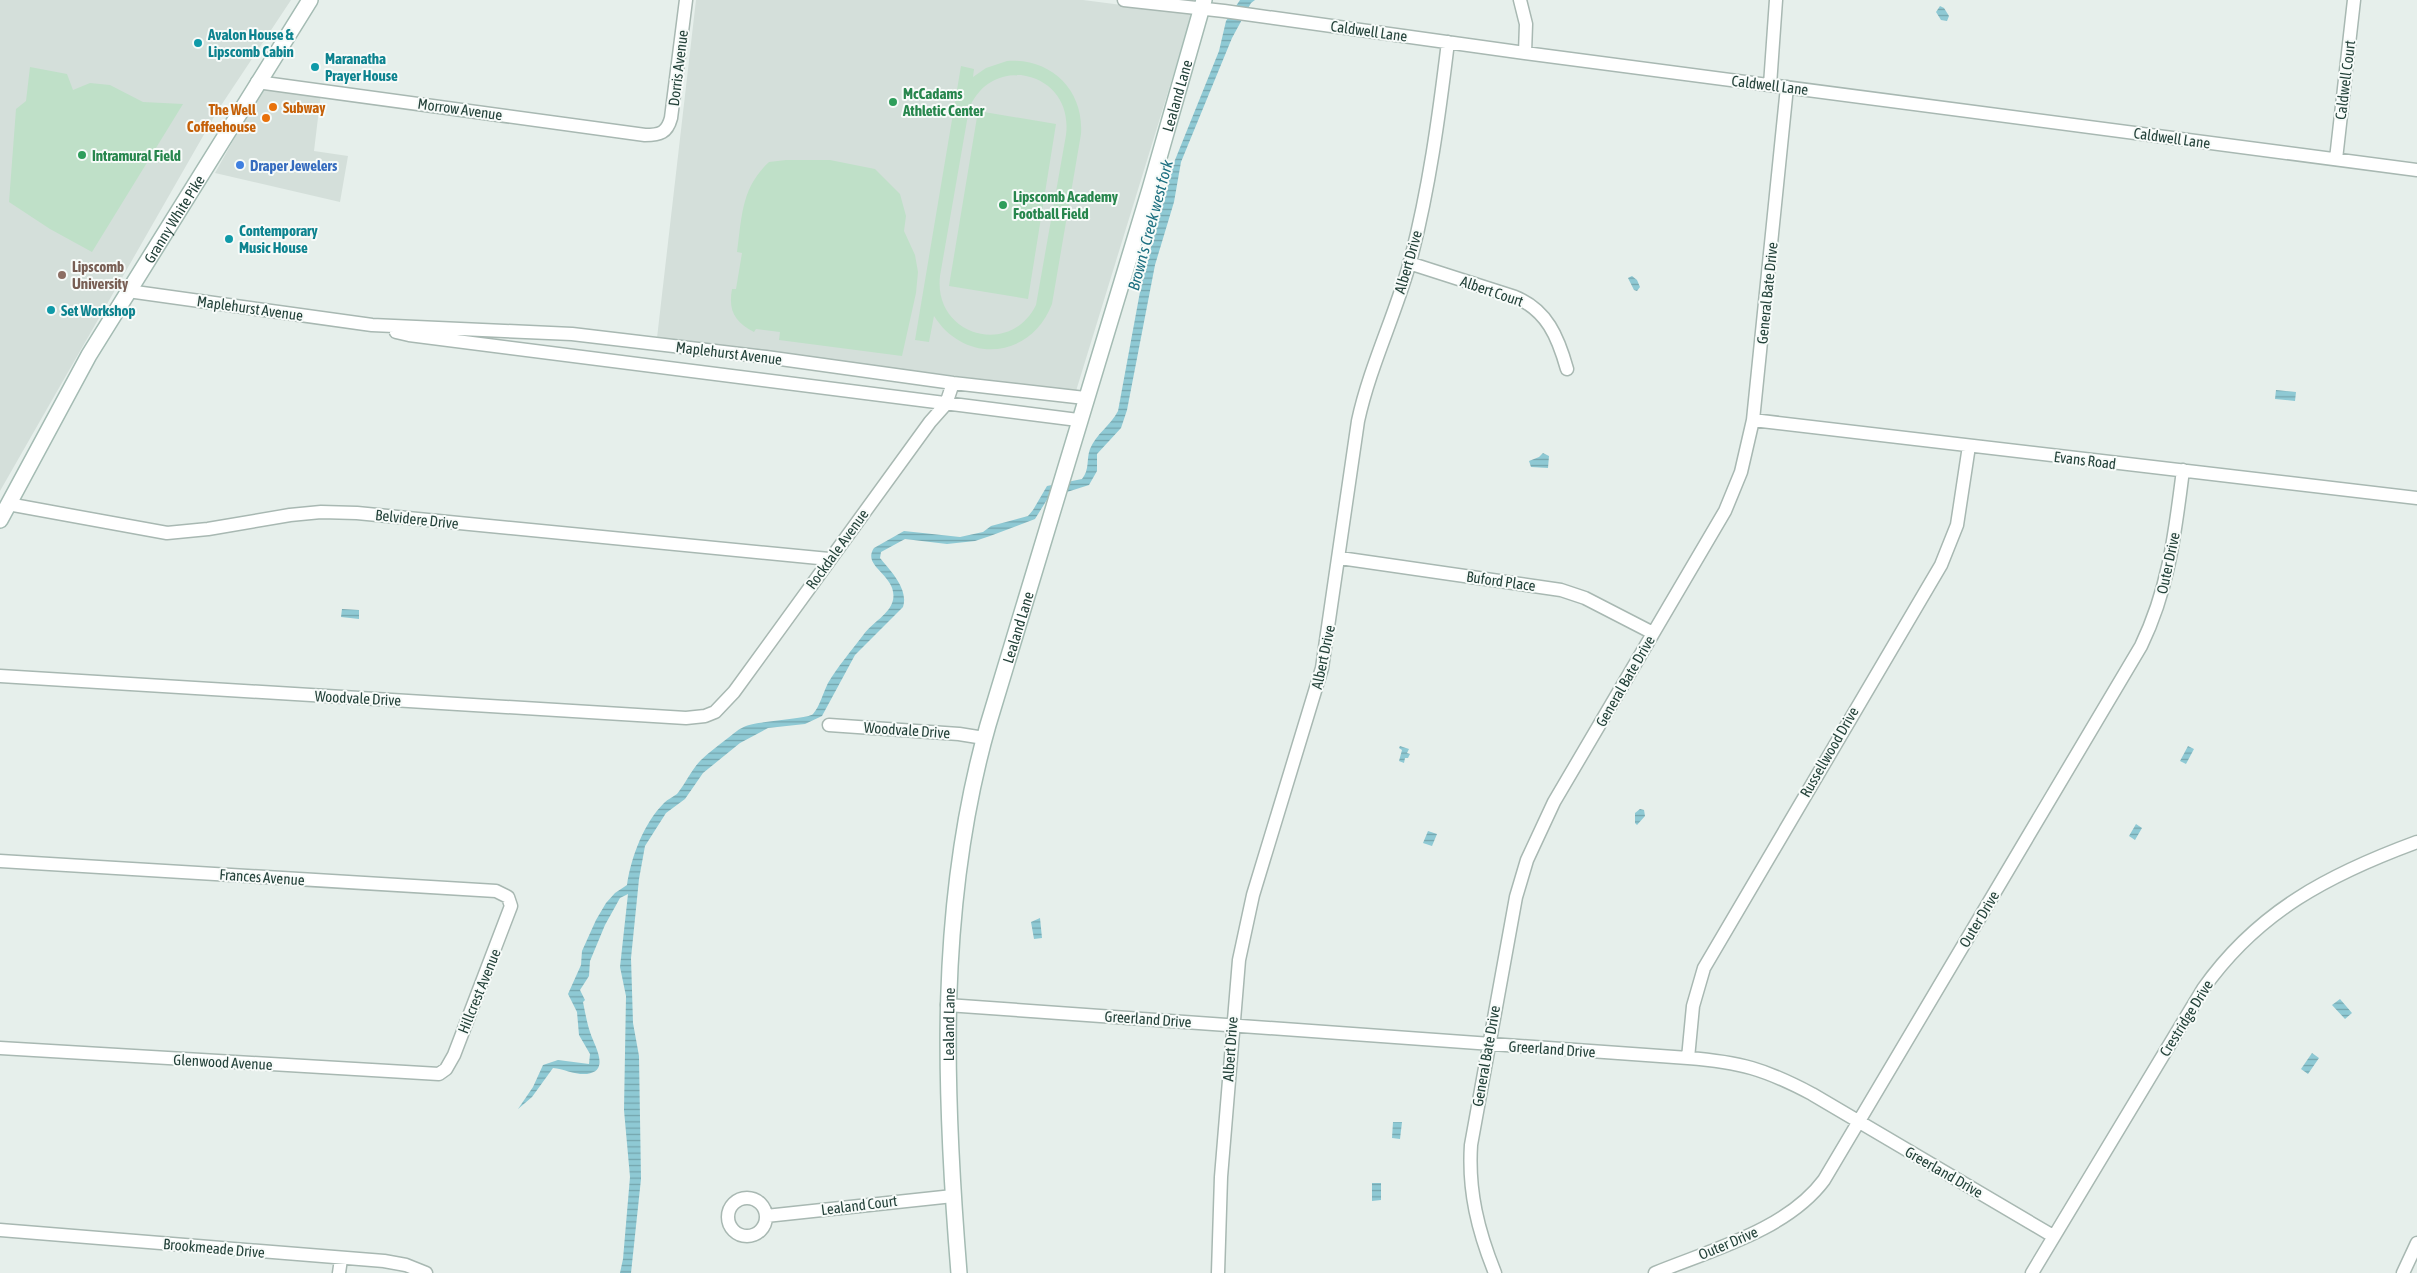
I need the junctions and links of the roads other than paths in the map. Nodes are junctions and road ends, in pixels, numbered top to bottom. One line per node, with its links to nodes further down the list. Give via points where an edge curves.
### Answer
1 (310, 0): 10 (street, Granny White Pike)
2 (686, 0): 13 (street, Dorris Avenue, via 671,118)
3 (1124, 0): 7 (street, Caldwell Lane)
4 (1520, 0): 9 (street, via 1526,24)
5 (1776, 0): 11 (street)
6 (2354, 0): 14 (street, Caldwell Court)
7 (1203, 4): 8 (street, Caldwell Lane, via 1224,11); 21 (street, Lealand Lane)
8 (1448, 42): 9 (street, Caldwell Lane); 16 (street, Albert Drive, via 1431,165)
9 (1525, 53): 11 (street, Caldwell Lane)
10 (257, 82): 13 (street, Morrow Avenue); 17 (street, Granny White Pike)
11 (1770, 85): 12 (street, Caldwell Lane)
12 (1787, 87): 14 (street, Caldwell Lane); 24 (street, General Bate Drive)
13 (662, 134)
14 (2336, 159): 15 (street, Caldwell Lane)
15 (2417, 170)
16 (1409, 263): 19 (street, Albert Court, via 1532,305 1551,326); 30 (street, Albert Drive, via 1362,406)
17 (128, 291): 18 (street, Maplehurst Avenue); 28 (street, Granny White Pike)
18 (372, 325): 20 (street, Maplehurst Avenue, via 572,334); 22 (street, Maplehurst Avenue, via 419,337)
19 (1567, 369)
20 (953, 383): 21 (street, Maplehurst Avenue); 22 (street, Rockdale Avenue)
21 (1085, 398): 23 (street, Lealand Lane)
22 (946, 404): 23 (street, Maplehurst Avenue); 31 (street, Rockdale Avenue)
23 (1078, 420): 36 (street, Lealand Lane)
24 (1753, 420): 25 (street, Evans Road); 32 (street, General Bate Drive, via 1734,491)
25 (1969, 446): 26 (street, Evans Road); 44 (street, Russellwood Drive, via 1957,525 1940,565 1704,968 1693,1006)
26 (2183, 470): 27 (street, Evans Road); 46 (street, Outer Drive, via 2168,572 2162,598 2145,638)
27 (2417, 498)
28 (8, 504): 29 (street, Granny White Pike); 31 (street, Belvidere Drive, via 167,533 290,515 357,513)
29 (0, 520)
30 (1340, 558): 32 (street, Buford Place, via 1561,590 1585,598); 41 (street, Albert Drive, via 1322,668 1243,936)
31 (829, 559): 34 (street, Rockdale Avenue, via 745,677)
32 (1653, 633): 42 (street, General Bate Drive, via 1554,802 1527,860 1516,898)
33 (0, 676): 34 (street, Woodvale Drive, via 686,718)
34 (715, 712)
35 (829, 725): 36 (street, Woodvale Drive)
36 (984, 738): 40 (street, Lealand Lane, via 958,876)
37 (2417, 842): 50 (street, Crestridge Drive, via 2363,862 2317,886 2277,912 2231,953 2203,989)
38 (0, 861): 39 (street, Frances Avenue, via 496,891 508,897)
39 (510, 911): 45 (street, Hillcrest Avenue)
40 (947, 1005): 41 (street, Greerland Drive); 47 (street, Lealand Lane, via 947,1097)
41 (1232, 1025): 42 (street, Greerland Drive); 56 (street, Albert Drive)
42 (1488, 1044): 44 (street, Greerland Drive); 57 (street, General Bate Drive, via 1471,1146 1470,1171 1476,1219)
43 (0, 1048): 45 (street, Glenwood Avenue, via 431,1074)
44 (1688, 1058): 46 (street, Greerland Drive, via 1729,1062 1764,1071)
45 (445, 1071)
46 (1859, 1122): 50 (street, Greerland Drive); 58 (street, Outer Drive, via 1813,1195 1792,1211 1750,1234)
47 (953, 1196): 48 (street, Lealand Court); 55 (street, Lealand Lane)
48 (766, 1216)
49 (0, 1230): 52 (street, Brookmeade Drive)
50 (2053, 1236): 59 (street, Crestridge Drive)
51 (2417, 1243): 60 (street)
52 (341, 1258): 53 (street); 54 (street, Brookmeade Drive, via 395,1263)
53 (338, 1273)
54 (426, 1273)
55 (959, 1273)
56 (1218, 1273)
57 (1495, 1273)
58 (1654, 1273)
59 (2032, 1273)
60 (2403, 1273)

